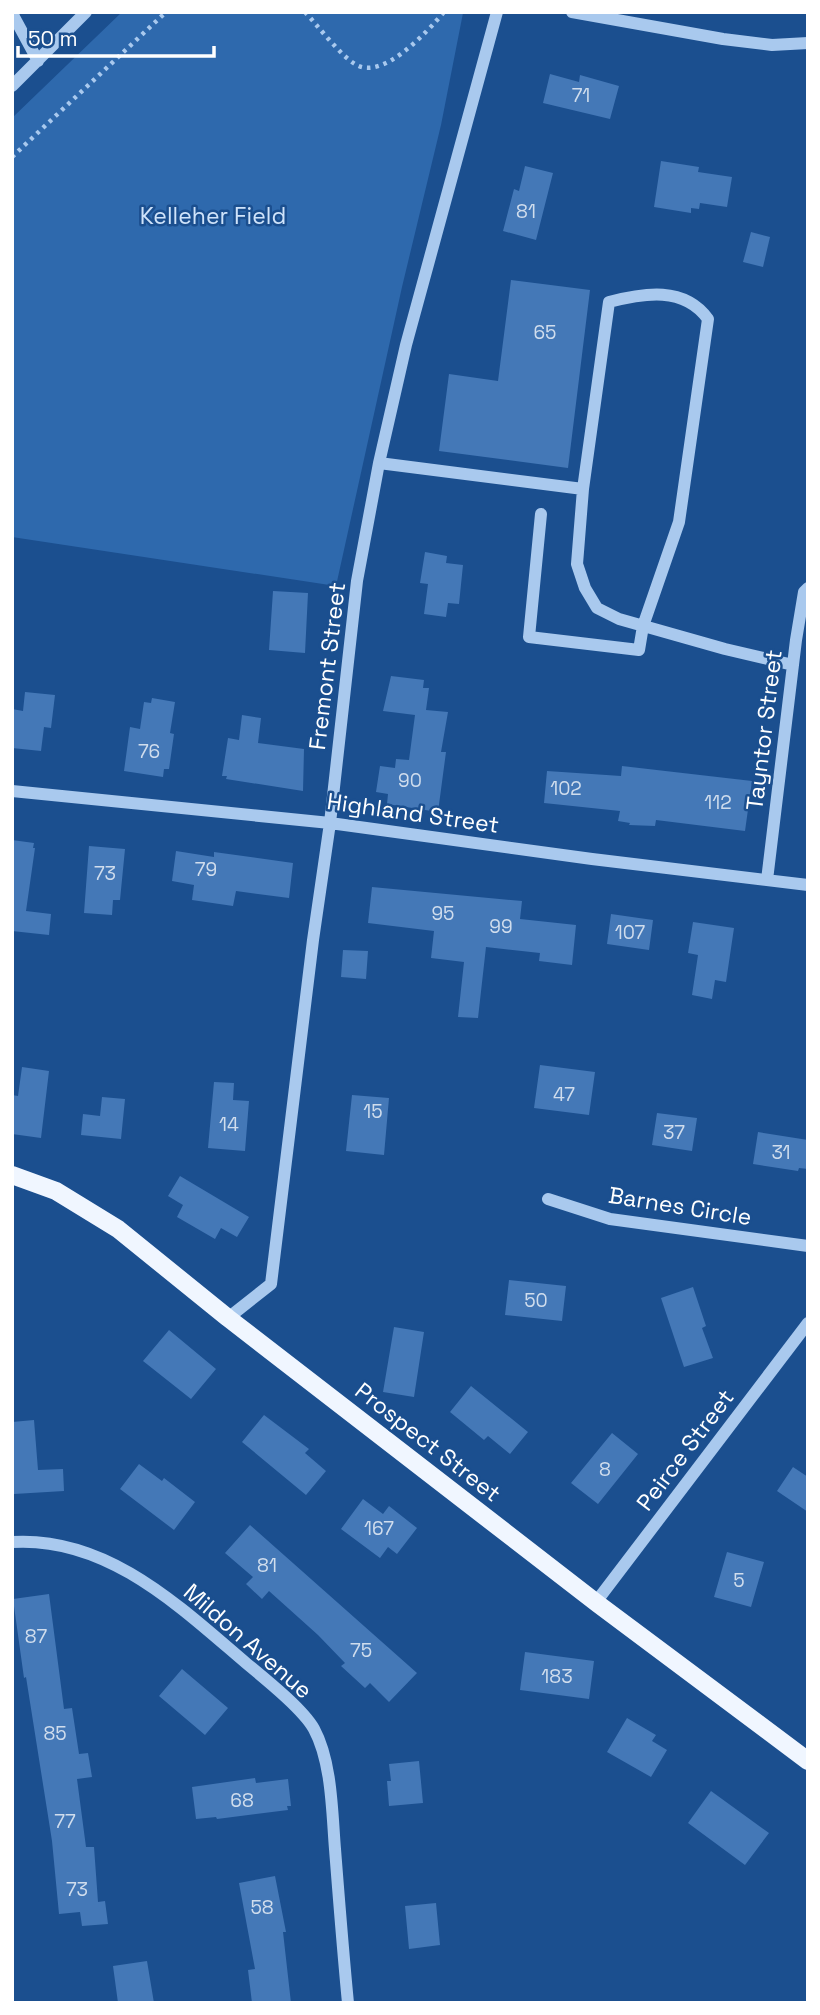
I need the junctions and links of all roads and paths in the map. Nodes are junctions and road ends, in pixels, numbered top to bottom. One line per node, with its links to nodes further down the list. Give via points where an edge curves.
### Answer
1 (14, 12): 9 (street)
2 (86, 12): 9 (street)
3 (166, 12): 11 (path)
4 (305, 12): 5 (path, via 356,65 372,68 397,58)
5 (444, 12)
6 (497, 12): 12 (street, Fremont Street, via 406,345)
7 (572, 12): 8 (street, via 772,45)
8 (808, 43)
9 (38, 61): 10 (street)
10 (12, 86)
11 (12, 157)
12 (379, 463): 13 (street); 19 (street, Fremont Street, via 357,581)
13 (583, 489): 16 (street, via 577,564 585,588 597,608); 16 (street, via 609,302 635,295 671,294 700,308 708,319 679,522)
14 (541, 514): 16 (street, via 528,637 639,650)
15 (808, 588): 17 (street, Tayntor Street)
16 (643, 626): 17 (street)
17 (793, 665): 20 (street, Tayntor Street)
18 (12, 791): 19 (street, Highland Street)
19 (330, 823): 20 (street, Highland Street); 25 (street, Fremont Street, via 271,1284)
20 (767, 880): 21 (street, Highland Street)
21 (808, 885)
22 (12, 1175): 25 (main road, Prospect Street, via 56,1191 118,1230)
23 (548, 1199): 24 (street, Barnes Circle, via 610,1219)
24 (808, 1246)
25 (228, 1318): 28 (main road, Prospect Street)
26 (808, 1323): 28 (street, Peirce Street)
27 (12, 1542): 30 (street, Mildon Avenue, via 76,1548 118,1565 172,1601 280,1692 314,1729 326,1765 332,1811)
28 (596, 1602): 29 (main road, Prospect Street)
29 (808, 1761)
30 (348, 2003)

